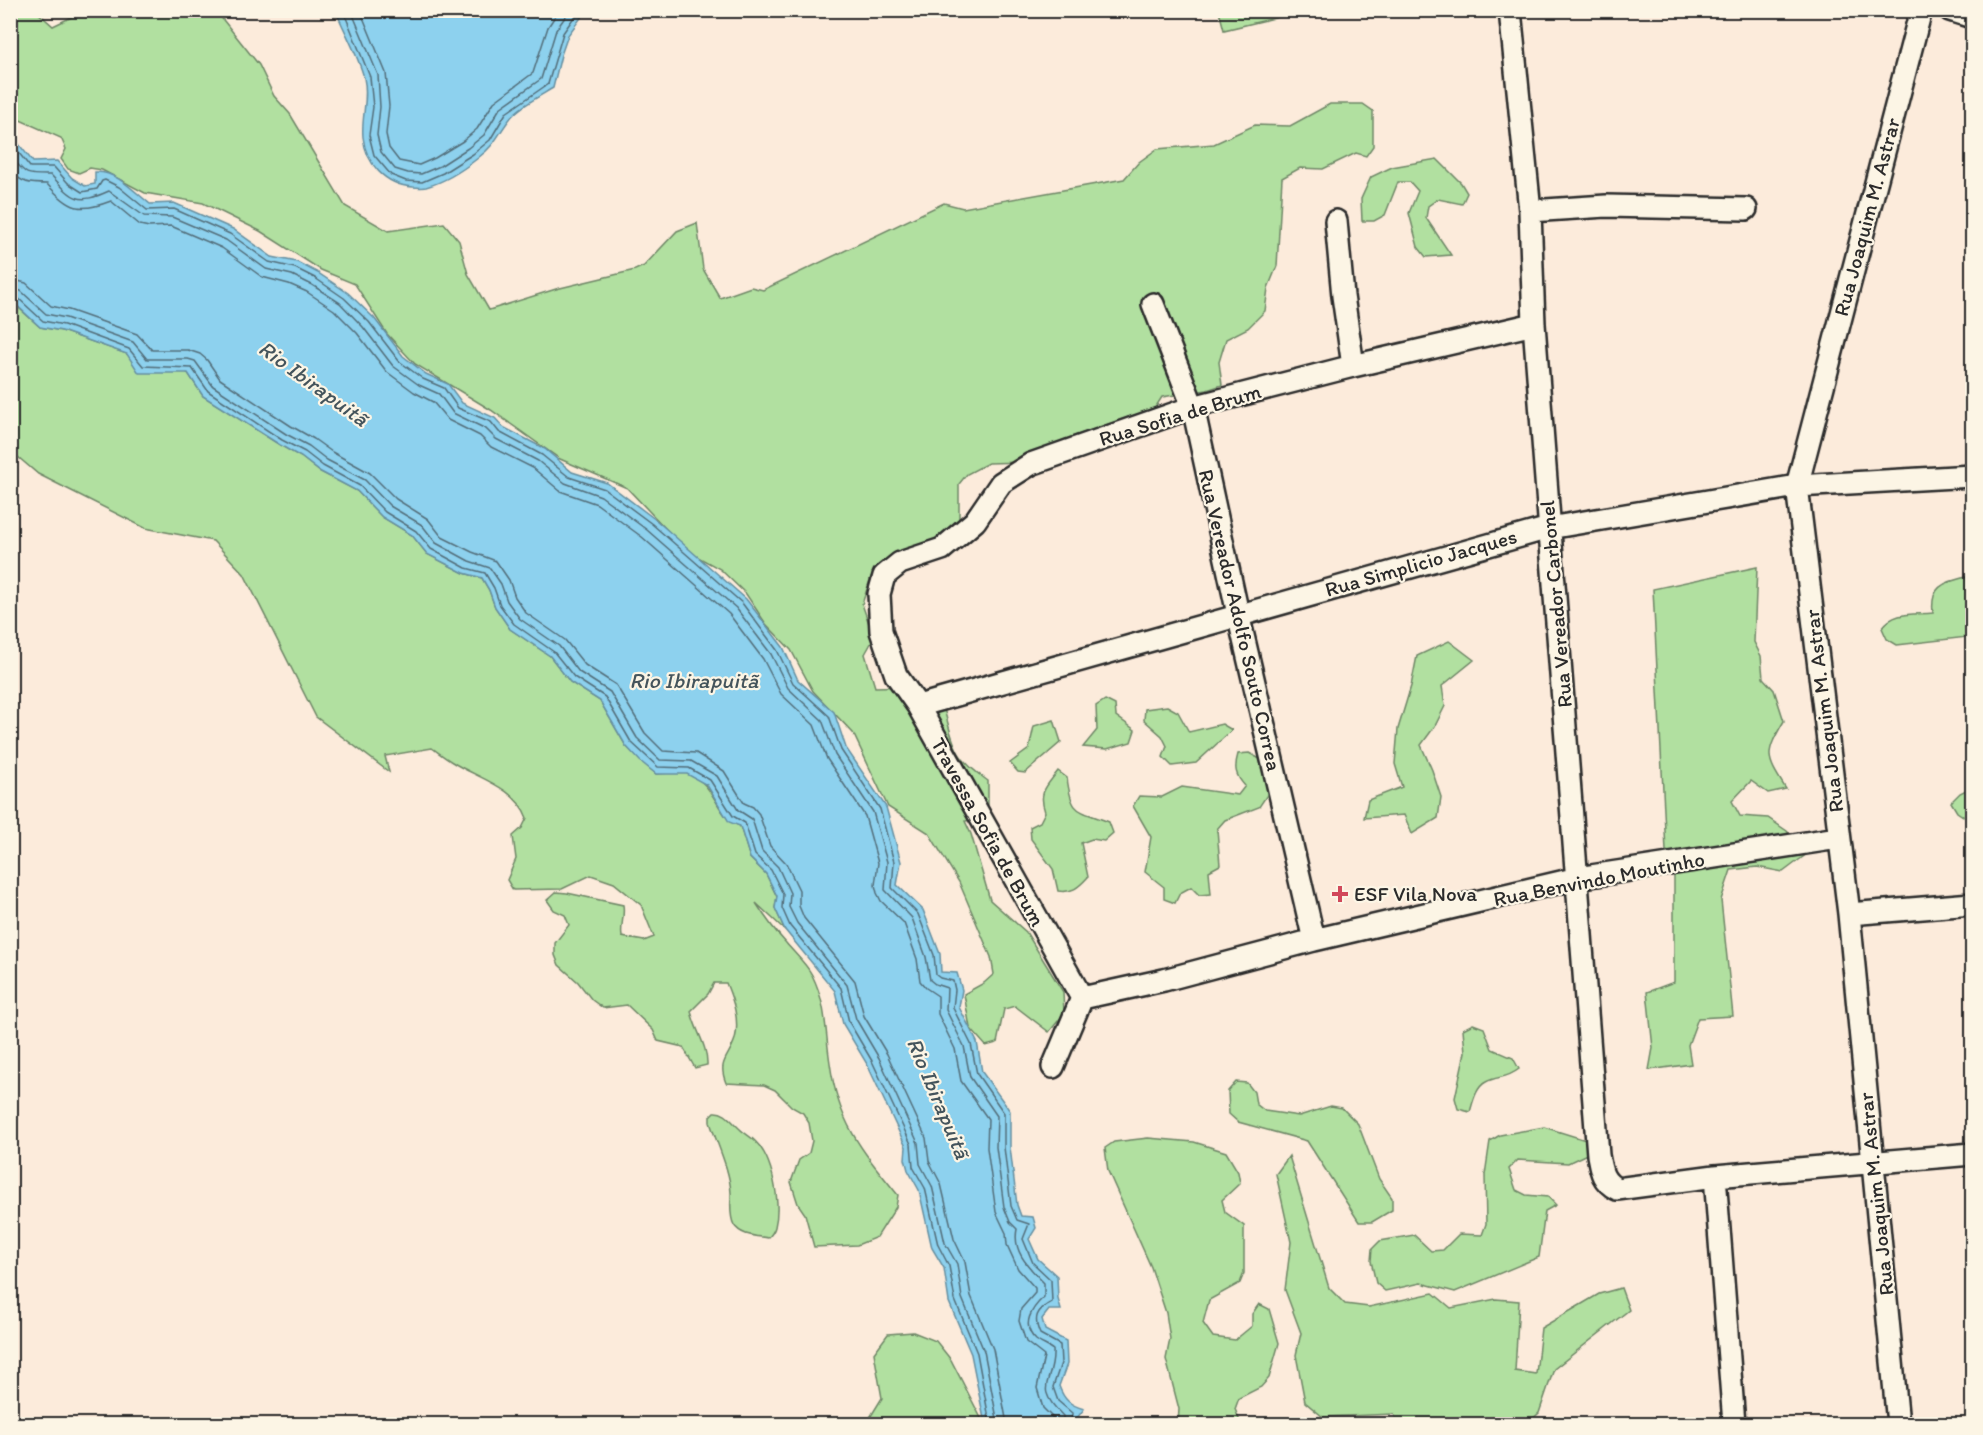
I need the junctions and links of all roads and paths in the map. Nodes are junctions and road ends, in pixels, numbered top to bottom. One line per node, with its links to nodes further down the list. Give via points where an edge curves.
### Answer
1 (1510, 10): 6 (street, Rua Vereador Carbonel)
2 (1921, 10): 13 (street, Rua Joaquim M. Astrar)
3 (1950, 10): 4 (street)
4 (1972, 17)
5 (1746, 209): 6 (street, via 1606,206)
6 (1530, 211): 9 (street, Rua Vereador Carbonel)
7 (1336, 221): 10 (street)
8 (1153, 304): 11 (street, Rua Vereador Adolfo Souto Correa)
9 (1534, 324): 10 (street, Rua Sofia de Brum); 14 (street, Rua Vereador Carbonel)
10 (1353, 366): 11 (street, Rua Sofia de Brum)
11 (1193, 407): 15 (street, Rua Sofia de Brum, via 1031,464 1001,483 975,521 942,549 900,563 884,576); 16 (street, Rua Vereador Adolfo Souto Correa)
12 (1972, 476): 13 (street, Rua Simplicio Jacques)
13 (1797, 486): 14 (street, Rua Simplicio Jacques); 18 (street, Rua Joaquim M. Astrar)
14 (1549, 528): 16 (street, Rua Simplicio Jacques); 19 (street, Rua Vereador Carbonel)
15 (879, 594): 17 (street, Travessa Sofia de Brum, via 881,632 890,661)
16 (1238, 614): 17 (street, Rua Simplicio Jacques); 22 (street, Rua Vereador Adolfo Souto Correa)
17 (918, 706): 23 (street, Travessa Sofia de Brum)
18 (1838, 838): 19 (street, Rua Benvindo Moutinho); 21 (street, Rua Joaquim M. Astrar)
19 (1578, 878): 22 (street, Rua Benvindo Moutinho); 27 (street, Rua Vereador Carbonel, via 1602,1176 1617,1190)
20 (1972, 904): 21 (street)
21 (1849, 914): 26 (street, Rua Joaquim M. Astrar)
22 (1314, 940): 23 (street, Rua Benvindo Moutinho)
23 (1082, 998): 24 (street)
24 (1053, 1067)
25 (1972, 1154): 26 (street)
26 (1872, 1162): 27 (street); 29 (street, Rua Joaquim M. Astrar)
27 (1715, 1176): 28 (street)
28 (1734, 1425)
29 (1898, 1425)

